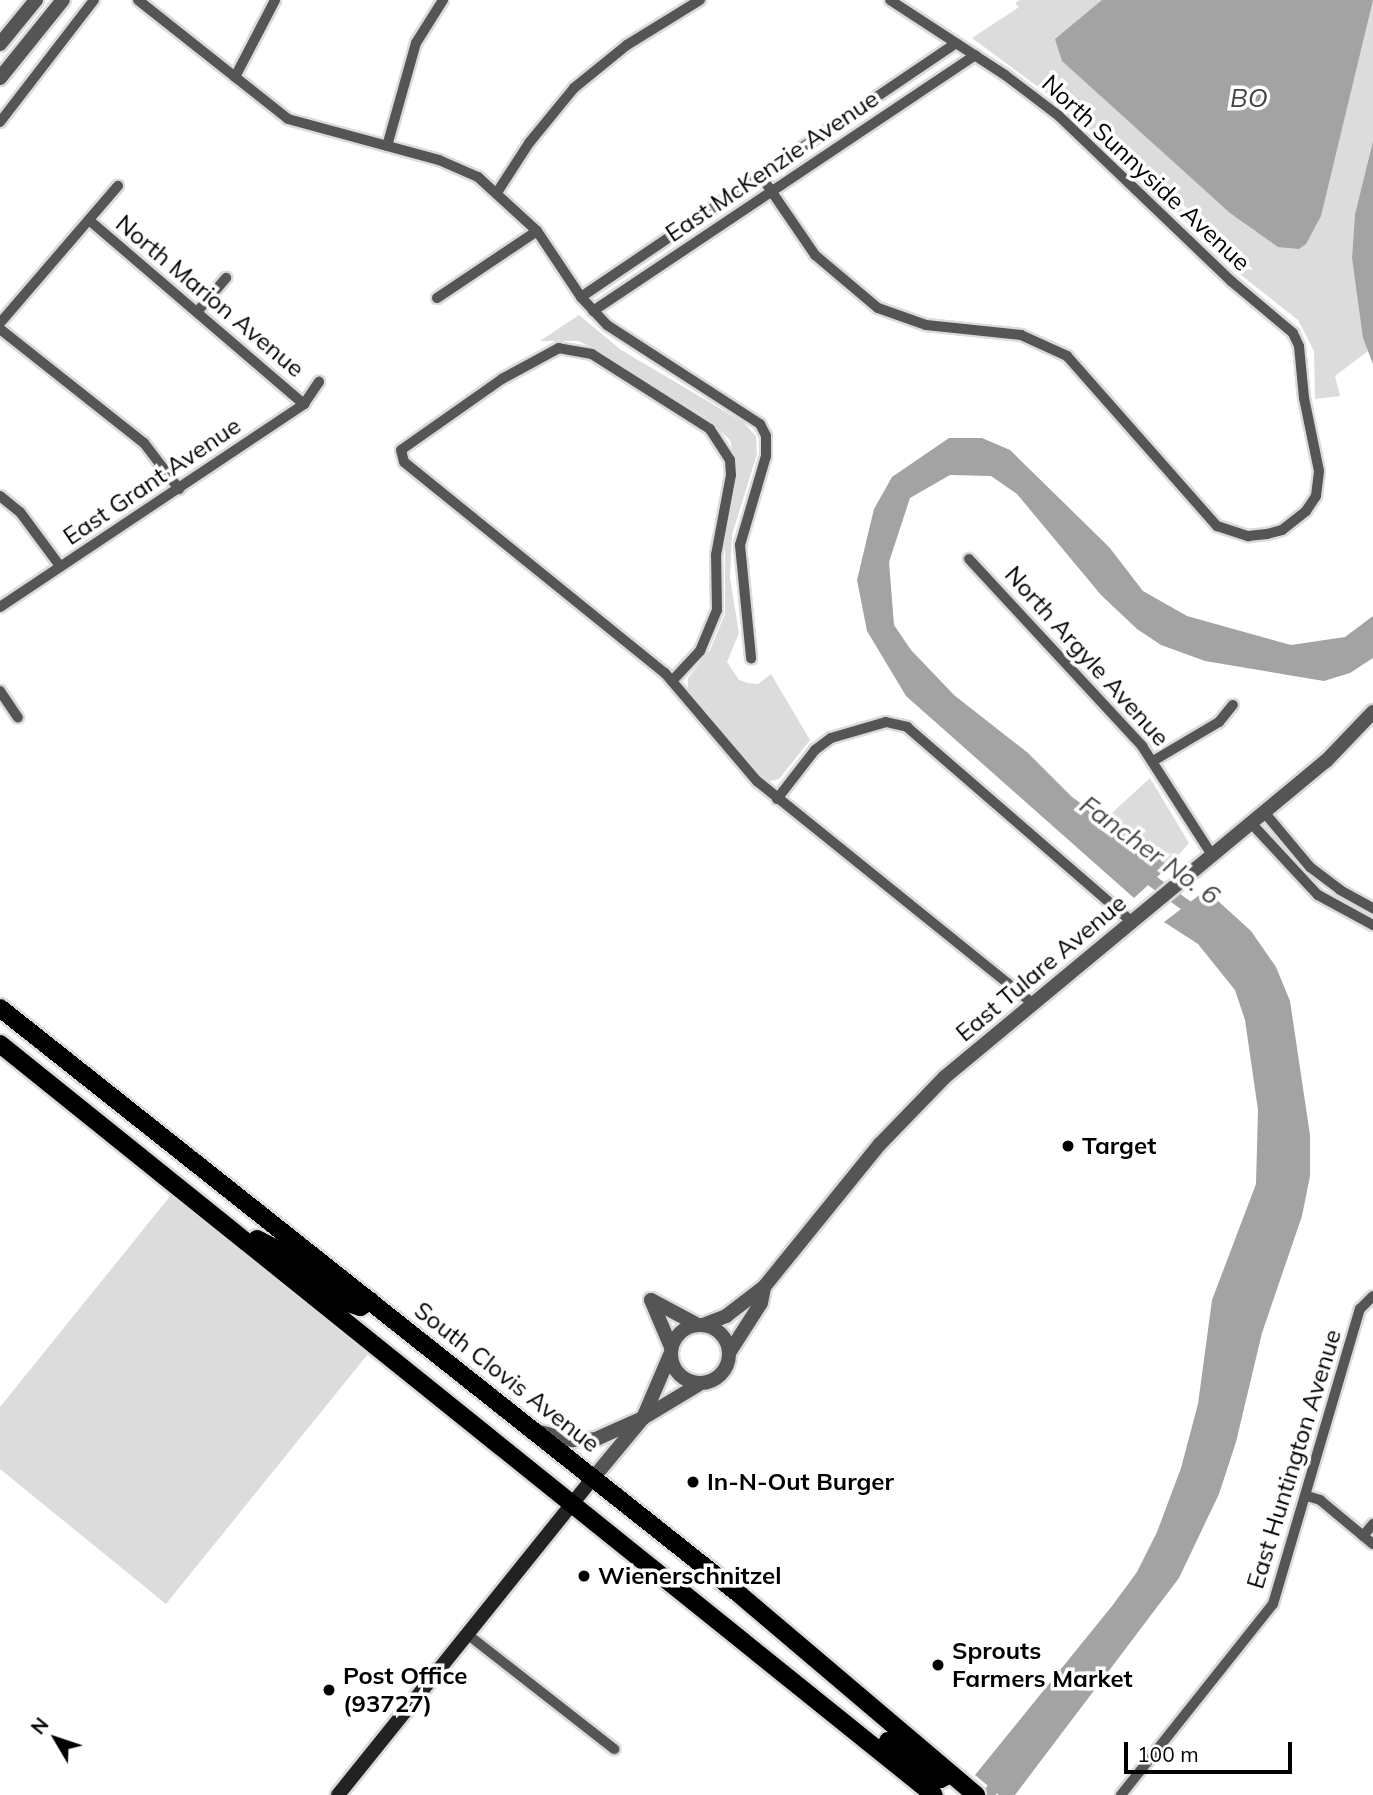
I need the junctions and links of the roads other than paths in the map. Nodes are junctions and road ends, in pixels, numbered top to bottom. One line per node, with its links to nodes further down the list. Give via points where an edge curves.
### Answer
1 (36, 0): 9 (street)
2 (64, 0): 13 (street)
3 (94, 0): 14 (street)
4 (138, 0): 12 (street)
5 (275, 0): 12 (street)
6 (443, 0): 15 (street, via 416,43)
7 (700, 0): 18 (street, via 627,45 574,88 529,143)
8 (890, 0): 10 (street, North Sunnyside Avenue)
9 (0, 44)
10 (956, 44): 11 (street, North Sunnyside Avenue); 16 (street, East McKenzie Avenue)
11 (975, 55): 19 (street, East McKenzie Avenue); 19 (street, North Sunnyside Avenue, via 1089,142 1200,253 1297,340 1319,485 1306,511 1282,530 1248,536 1217,526 1086,373 1045,343 992,329 926,325 878,308 815,255)
12 (235, 77): 15 (street, via 288,119)
13 (0, 78)
14 (0, 122)
15 (387, 146): 18 (street, via 456,166)
16 (761, 176): 19 (street); 23 (street, East McKenzie Avenue)
17 (118, 186): 20 (street)
18 (498, 191): 21 (street)
19 (772, 192): 25 (street, East McKenzie Avenue)
20 (89, 220): 26 (street, North Marion Avenue); 27 (street)
21 (537, 232): 23 (street); 24 (street)
22 (226, 278): 26 (street)
23 (582, 297): 25 (street)
24 (437, 298)
25 (593, 311): 36 (street, via 638,348 747,414 764,430 766,456 744,521 739,569)
26 (197, 312): 30 (street, North Marion Avenue)
27 (0, 323)
28 (0, 330): 31 (street, via 144,443)
29 (319, 382): 30 (street, East Grant Avenue)
30 (304, 404): 31 (street, East Grant Avenue)
31 (179, 489): 34 (street, East Grant Avenue)
32 (0, 496): 34 (street, via 20,512)
33 (970, 559): 42 (street, North Argyle Avenue)
34 (60, 566): 35 (street, East Grant Avenue)
35 (0, 607)
36 (751, 658)
37 (672, 681): 37 (street, via 404,462 401,450 502,379 559,348 592,355 710,429 730,460 731,475 716,555 717,610 700,651); 43 (street, via 741,765)
38 (0, 691): 41 (street)
39 (1233, 705): 42 (street, via 1219,722)
40 (1373, 712): 44 (street, East Tulare Avenue, via 1342,746)
41 (18, 718)
42 (1153, 761): 46 (street, North Argyle Avenue)
43 (777, 799): 48 (street, via 815,750 831,738 886,722 907,727); 50 (street)
44 (1264, 812): 45 (street, East Tulare Avenue); 47 (street, via 1310,867)
45 (1251, 823): 46 (street, East Tulare Avenue); 49 (street, via 1318,895)
46 (1212, 855): 48 (street, East Tulare Avenue)
47 (1373, 908)
48 (1132, 922): 50 (street, East Tulare Avenue)
49 (1373, 925)
50 (1033, 1003): 54 (street, East Tulare Avenue, via 910,1110)
51 (0, 1008): 56 (main road, South Clovis Avenue)
52 (0, 1044): 53 (main road)
53 (229, 1226): 56 (main road, via 281,1251 348,1303 360,1307); 65 (main road)
54 (764, 1286): 57 (street, East Tulare Avenue, via 726,1316); 59 (street, East Tulare Avenue, via 761,1303)
55 (1372, 1296): 64 (street, East Huntington Avenue, via 1360,1309)
56 (370, 1301): 62 (main road, South Clovis Avenue)
57 (701, 1325): 58 (street, East Tulare Avenue, via 678,1334); 58 (street, via 651,1300); 59 (street, via 720,1333)
58 (671, 1350): 60 (street, via 676,1371); 61 (street, East Tulare Avenue)
59 (729, 1353): 60 (street, East Tulare Avenue, via 720,1374)
60 (698, 1385): 61 (street, East Tulare Avenue)
61 (643, 1418): 62 (street, via 590,1439); 63 (street, East Tulare Avenue)
62 (536, 1431): 63 (main road, South Clovis Avenue)
63 (594, 1477): 65 (main road, East Tulare Avenue); 72 (main road, South Clovis Avenue)
64 (1307, 1496): 67 (street, via 1320,1500); 76 (street, East Huntington Avenue, via 1278,1591 1266,1615)
65 (573, 1503): 69 (main road, East Tulare Avenue); 70 (main road)
66 (1373, 1524): 67 (street)
67 (1363, 1536): 68 (street)
68 (1373, 1544)
69 (467, 1634): 71 (street); 75 (main road, East Tulare Avenue)
70 (858, 1733): 72 (main road, via 879,1735 932,1776 940,1779); 74 (main road)
71 (614, 1749)
72 (951, 1774): 73 (main road, South Clovis Avenue)
73 (974, 1793)
74 (935, 1794)
75 (338, 1795)
76 (1121, 1795)

